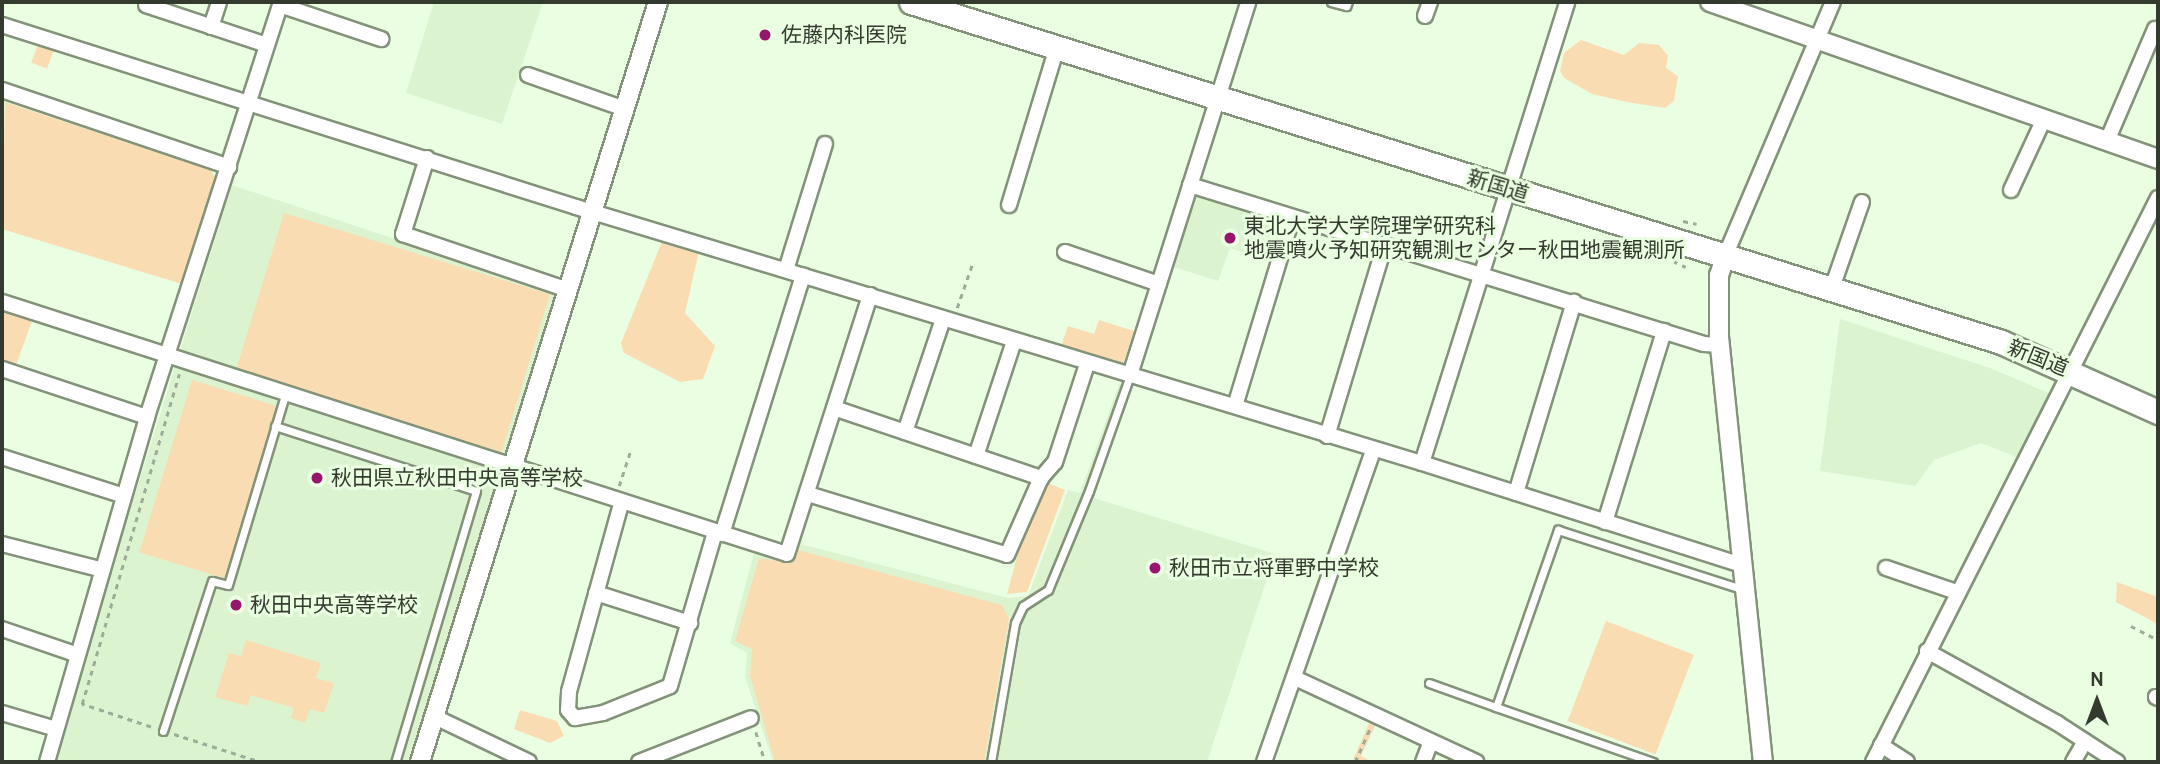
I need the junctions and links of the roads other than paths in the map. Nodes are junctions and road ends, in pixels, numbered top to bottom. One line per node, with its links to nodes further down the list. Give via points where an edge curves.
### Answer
1 (219, 2): 14 (street)
2 (658, 2): 24 (street)
3 (911, 2): 12 (main road, 新国道)
4 (1248, 2): 22 (street)
5 (1331, 2): 6 (lane, via 1346,6)
6 (1348, 2)
7 (1567, 2): 32 (street)
8 (1710, 2): 17 (street)
9 (1832, 2): 17 (street)
10 (280, 3): 16 (street); 18 (street)
11 (146, 5): 14 (street)
12 (958, 9): 19 (main road, 新国道)
13 (2, 25): 23 (street)
14 (211, 27): 18 (street)
15 (2155, 29): 26 (street)
16 (380, 39)
17 (1818, 40): 25 (street); 41 (street)
18 (267, 45): 23 (street)
19 (1057, 47): 22 (main road, 新国道); 36 (street)
20 (528, 75): 24 (street)
21 (2, 90): 30 (street)
22 (1218, 99): 31 (street); 32 (main road, 新国道)
23 (249, 102): 28 (street); 30 (street)
24 (625, 109): 37 (street)
25 (2043, 119): 26 (street); 33 (street)
26 (2107, 141): 29 (street)
27 (825, 144): 42 (street)
28 (427, 159): 37 (street); 47 (street, via 403,234)
29 (2158, 159)
30 (229, 167): 55 (street)
31 (1190, 185): 38 (street); 45 (street)
32 (1509, 190): 41 (main road, 新国道); 43 (street)
33 (2011, 190)
34 (2158, 198): 58 (street)
35 (1862, 202): 46 (street)
36 (1009, 205)
37 (592, 212): 42 (street); 47 (street)
38 (1292, 218): 39 (street); 61 (street)
39 (1385, 244): 43 (street); 67 (street)
40 (1065, 252): 45 (street)
41 (1726, 254): 46 (main road, 新国道); 54 (street, via 1719,275)
42 (786, 270): 44 (street)
43 (1481, 272): 50 (street); 71 (street)
44 (803, 275): 48 (street); 79 (street)
45 (1159, 284): 59 (street)
46 (1832, 288): 58 (main road, 新国道, via 2001,342)
47 (568, 290): 72 (street)
48 (870, 295): 51 (street); 62 (street)
49 (2, 302): 55 (street)
50 (1574, 302): 52 (street); 75 (street)
51 (948, 321): 53 (street); 66 (street)
52 (1664, 331): 54 (street); 78 (street)
53 (1014, 341): 56 (street); 69 (street)
54 (1720, 345): 81 (street)
55 (167, 358): 60 (street); 64 (street)
56 (1087, 364): 59 (street); 73 (street, via 1055,461)
57 (2, 369): 64 (street)
58 (2071, 372): 63 (main road, 新国道); 85 (street)
59 (1130, 375): 61 (street); 107 (lane, via 1048,590 1023,607 1015,623)
60 (285, 394): 65 (lane); 72 (street)
61 (1235, 406): 67 (street)
62 (834, 408): 66 (street); 74 (street)
63 (2158, 412)
64 (147, 417): 76 (street)
65 (275, 426): 98 (lane, via 228,585 212,581); 103 (lane, via 476,491)
66 (905, 432): 69 (street)
67 (1326, 436): 68 (street)
68 (1373, 450): 71 (street); 91 (street)
69 (976, 456): 73 (street)
70 (2, 457): 76 (street)
71 (1422, 463): 75 (street)
72 (513, 466): 77 (street); 95 (street)
73 (1041, 478): 74 (street, via 1007,555)
74 (808, 494): 79 (street, via 787,554)
75 (1516, 494): 78 (street)
76 (124, 496): 83 (street)
77 (618, 503): 79 (street); 86 (street)
78 (1605, 522): 81 (street)
79 (718, 533): 87 (street)
80 (2, 544): 83 (street)
81 (1744, 566): 84 (street)
82 (1886, 568): 85 (street)
83 (103, 570): 90 (street)
84 (1746, 590): 93 (lane, via 1558,530); 112 (street)
85 (1956, 592): 89 (street)
86 (596, 593): 87 (street); 87 (street, via 569,692 568,710 575,718 603,713 670,686)
87 (690, 623)
88 (2, 629): 90 (street)
89 (1927, 652): 100 (street); 101 (street)
90 (78, 655): 97 (street)
91 (1295, 678): 99 (street); 108 (street)
92 (1429, 683): 93 (lane)
93 (1496, 707): 111 (lane)
94 (2, 713): 97 (street)
95 (435, 717): 104 (street); 105 (street)
96 (751, 719): 106 (street)
97 (57, 729): 102 (street)
98 (163, 731)
99 (1431, 741): 109 (street); 110 (street)
100 (2085, 741): 115 (street); 116 (street)
101 (1881, 746): 113 (street); 114 (street)
102 (47, 762)
103 (395, 762)
104 (420, 762)
105 (529, 762)
106 (639, 762)
107 (991, 762)
108 (1264, 762)
109 (1423, 762)
110 (1476, 762)
111 (1653, 762)
112 (1763, 762)
113 (1873, 762)
114 (1907, 762)
115 (2073, 762)
116 (2117, 762)

